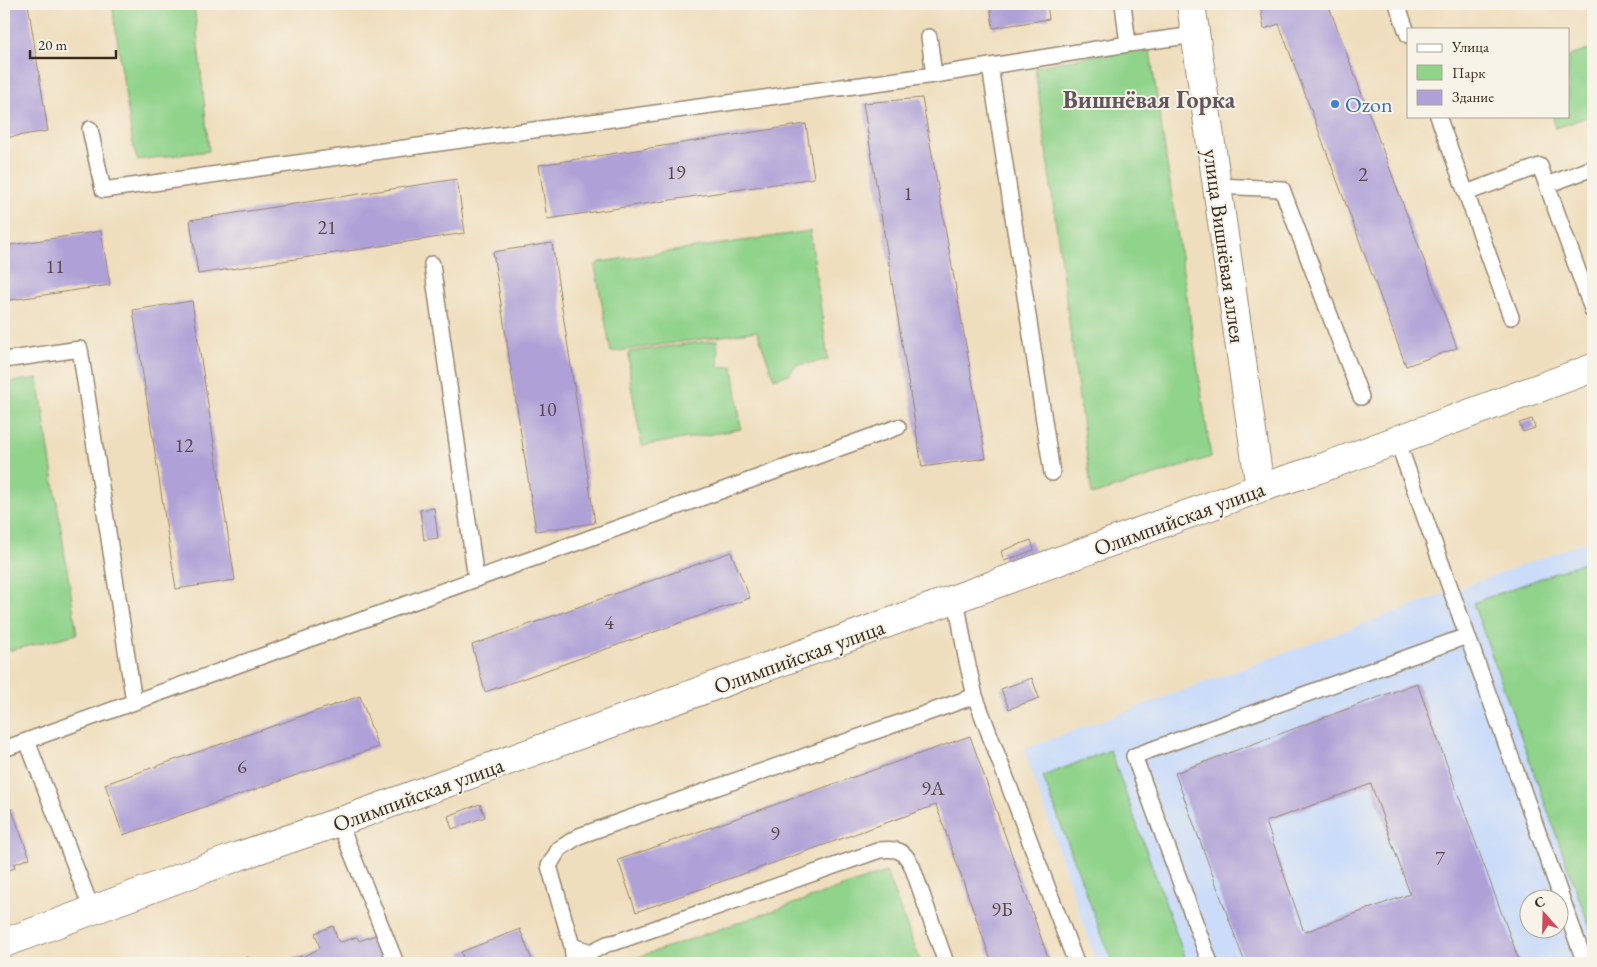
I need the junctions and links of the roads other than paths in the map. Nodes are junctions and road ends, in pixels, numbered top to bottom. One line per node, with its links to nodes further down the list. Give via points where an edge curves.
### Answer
1 (1123, 4): 7 (lane)
2 (1191, 4): 5 (street, улица Вишнёвая аллея)
3 (1397, 4): 4 (lane)
4 (1407, 32)
5 (1195, 35): 7 (lane); 16 (street, улица Вишнёвая аллея)
6 (929, 37): 9 (lane)
7 (1128, 44): 8 (lane)
8 (990, 66): 9 (lane); 26 (lane)
9 (934, 75): 10 (lane)
10 (849, 86): 12 (lane, via 103,190); 13 (lane)
11 (1439, 118): 17 (lane)
12 (90, 129)
13 (516, 133)
14 (1593, 168): 15 (lane)
15 (1547, 185): 17 (lane, via 1540,166); 19 (lane)
16 (1217, 186): 23 (lane, via 1282,188); 27 (street, улица Вишнёвая аллея)
17 (1466, 193): 20 (lane)
18 (432, 264): 28 (lane)
19 (1593, 312)
20 (1511, 317)
21 (4, 360): 32 (lane, via 80,349)
22 (1593, 368): 25 (street, Олимпийская улица)
23 (1361, 397)
24 (898, 427): 28 (lane)
25 (1397, 440): 27 (street, Олимпийская улица); 30 (lane)
26 (1052, 474)
27 (1260, 488): 29 (street, Олимпийская улица)
28 (476, 579): 32 (lane)
29 (956, 598): 31 (lane); 35 (street, Олимпийская улица)
30 (1467, 636): 43 (lane, via 1134,756); 44 (lane)
31 (976, 696): 38 (lane, via 572,840 559,849 549,866); 42 (lane)
32 (134, 702): 33 (lane)
33 (27, 741): 34 (lane); 36 (lane)
34 (4, 749)
35 (339, 822): 36 (street, Олимпийская улица); 39 (lane)
36 (92, 910): 37 (street, Олимпийская улица)
37 (4, 943)
38 (572, 946): 40 (lane); 41 (lane, via 590,952 880,850 893,849 908,858 912,866)
39 (396, 963)
40 (574, 963)
41 (946, 963)
42 (1076, 963)
43 (1210, 963)
44 (1585, 963)

